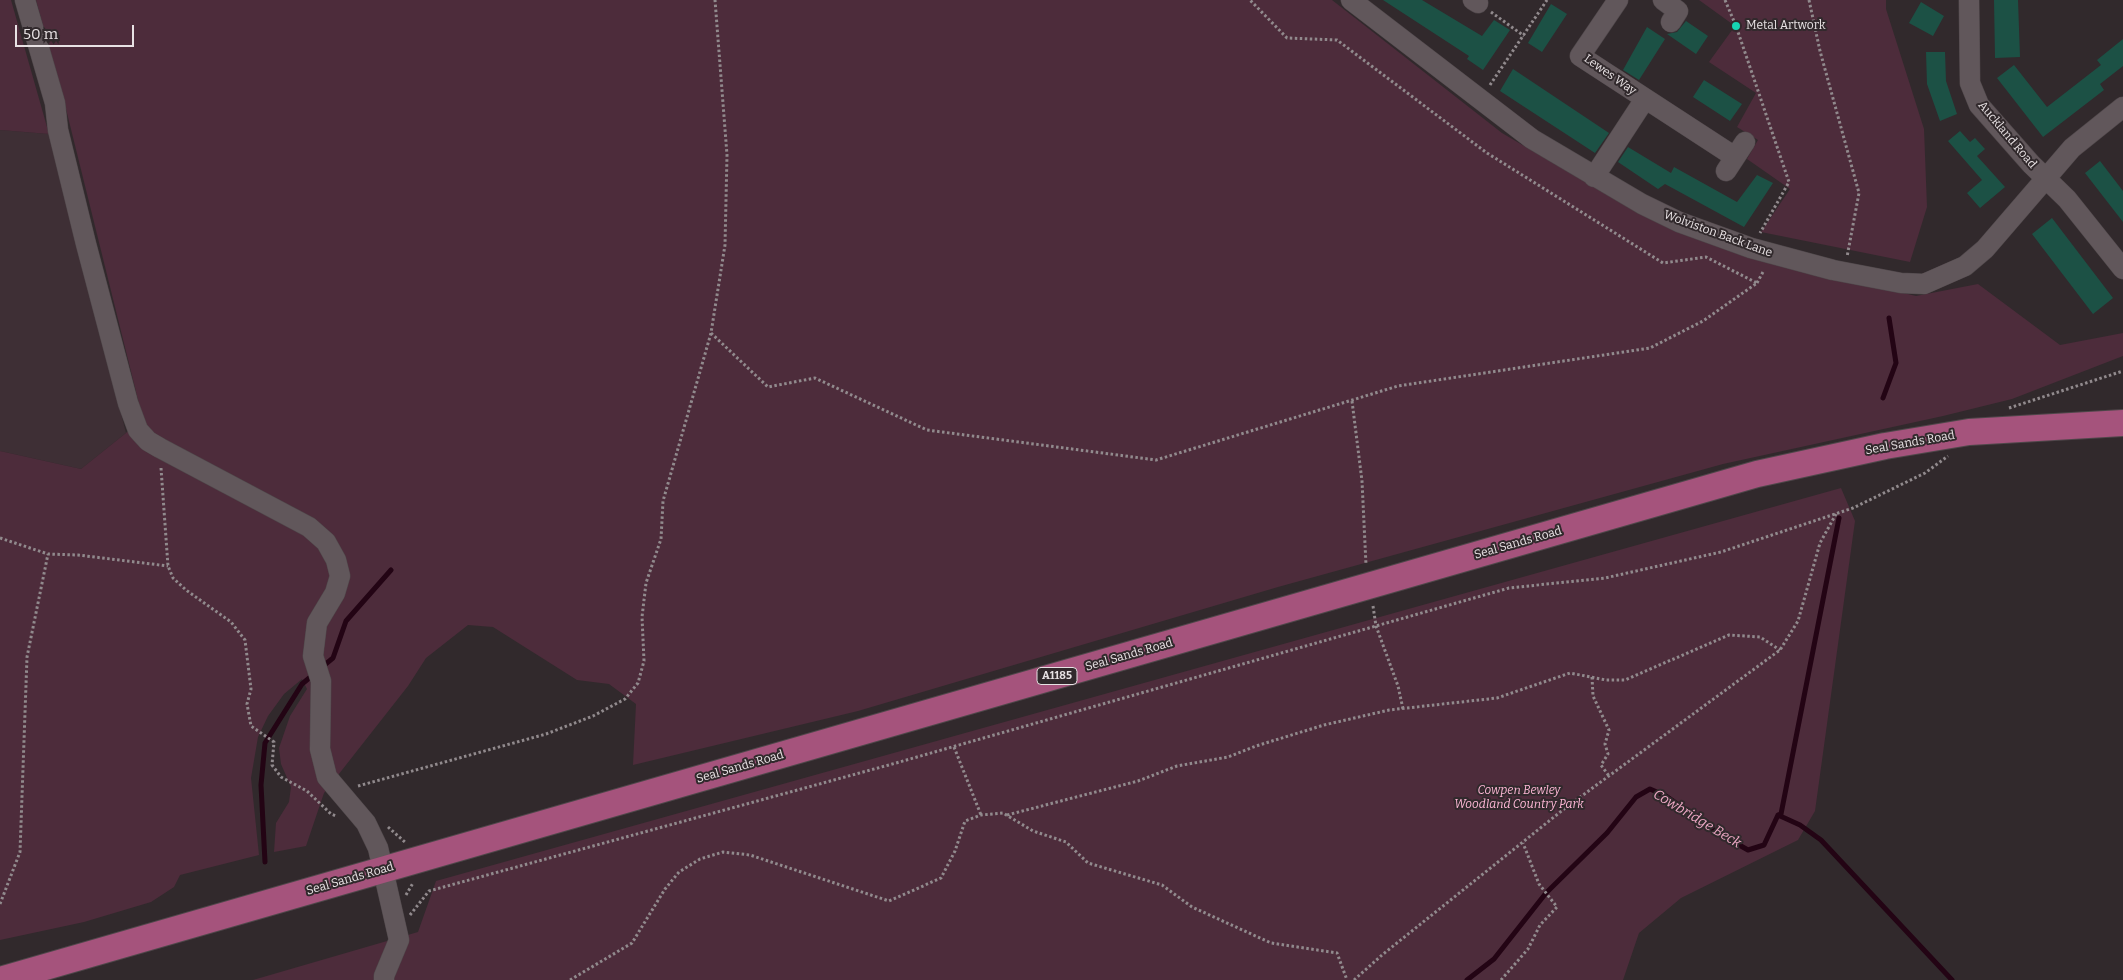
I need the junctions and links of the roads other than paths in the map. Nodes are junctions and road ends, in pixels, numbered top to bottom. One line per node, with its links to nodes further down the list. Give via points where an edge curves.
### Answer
1 (25, 0): 14 (street, via 55,103 58,130 128,403 138,430 160,448 309,527 326,542 336,560 340,576 335,593 317,623 313,656 321,681 320,749 327,777 366,823 378,848)
2 (1351, 0): 10 (street, Wolviston Back Lane, via 1532,139)
3 (1618, 0): 7 (street, Lewes Way, via 1580,56)
4 (1663, 0): 6 (street, via 1678,11)
5 (1968, 0): 11 (street, Auckland Road, via 1970,83 1979,105)
6 (1671, 22)
7 (1645, 99): 9 (street, Lewes Way); 10 (street, Lewes Way)
8 (2123, 107): 11 (street, Wolviston Back Lane, via 2072,148)
9 (1735, 157)
10 (1594, 177): 11 (street, Wolviston Back Lane, via 1679,222 1751,248 1844,273 1924,284 1965,266 1986,249)
11 (2045, 178): 12 (street, Auckland Road, via 2067,199)
12 (2123, 269)
13 (2123, 423): 14 (main road, Seal Sands Road / A1185, via 1969,432 1885,446 1757,474)
14 (382, 869): 15 (main road, Seal Sands Road / A1185); 16 (street, via 399,940)
15 (0, 980)
16 (384, 980)

